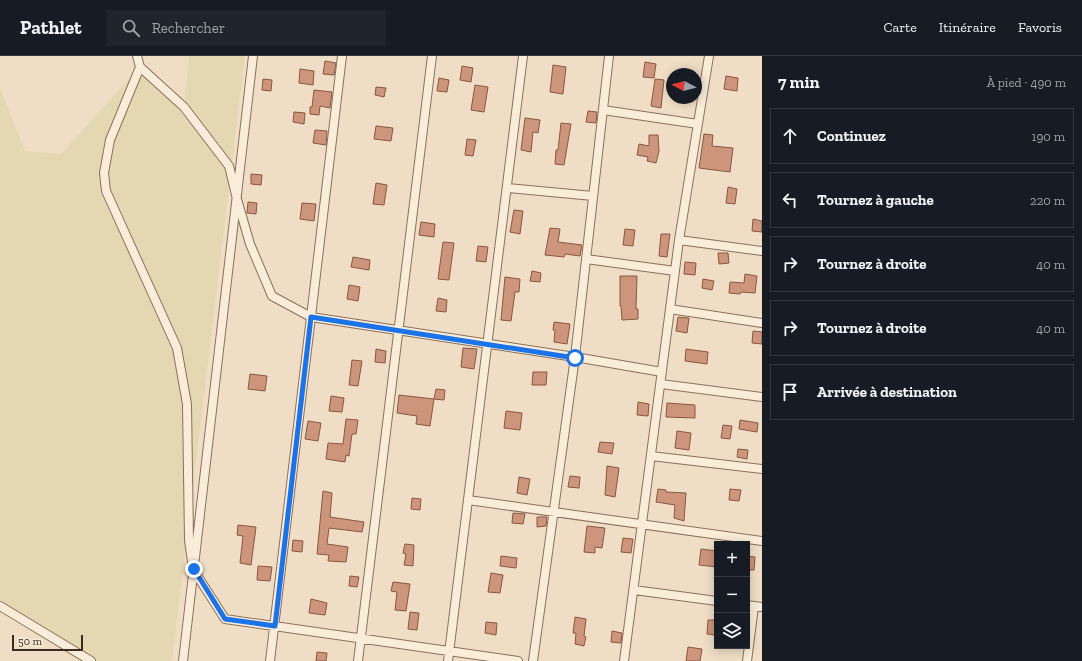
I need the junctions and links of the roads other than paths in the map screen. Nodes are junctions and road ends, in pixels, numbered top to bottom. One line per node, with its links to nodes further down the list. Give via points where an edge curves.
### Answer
1 (137, 56): 8 (street)
2 (253, 56): 13 (street)
3 (342, 56): 19 (street)
4 (432, 56): 21 (street)
5 (523, 56): 11 (street)
6 (609, 56): 9 (street)
7 (709, 56): 10 (street)
8 (140, 67): 13 (street, via 184,107 229,166); 33 (street, via 110,140 104,174 106,191 177,348 187,404 189,540)
9 (603, 110): 10 (street); 12 (street)
10 (698, 124): 14 (street)
11 (506, 188): 12 (street); 22 (street)
12 (593, 196): 16 (street)
13 (236, 199): 19 (street, via 250,244 272,296); 33 (street)
14 (679, 240): 15 (street); 17 (street)
15 (762, 251)
16 (586, 258): 17 (street); 23 (street)
17 (675, 271): 18 (street)
18 (670, 309): 20 (street); 24 (street)
19 (311, 317): 21 (street); 38 (street)
20 (762, 323)
21 (398, 330): 22 (street); 39 (street)
22 (487, 344): 23 (street); 29 (street)
23 (575, 358): 24 (street); 30 (street)
24 (662, 372): 25 (street)
25 (661, 384): 26 (street); 27 (street)
26 (762, 397)
27 (651, 456): 28 (street); 31 (street)
28 (762, 469)
29 (468, 500): 30 (street); 40 (street)
30 (553, 512): 31 (street); 47 (street)
31 (642, 525): 32 (street); 34 (street)
32 (762, 541)
33 (194, 569): 38 (street, via 225,619); 42 (street)
34 (634, 590): 35 (street); 48 (street)
35 (714, 601)
36 (0, 606): 41 (street)
37 (754, 606): 49 (street)
38 (275, 626): 39 (street); 43 (street)
39 (360, 639): 40 (street); 44 (street)
40 (449, 651): 45 (street); 46 (street)
41 (91, 661)
42 (183, 661)
43 (270, 661)
44 (358, 661)
45 (448, 661)
46 (518, 661)
47 (533, 661)
48 (624, 661)
49 (747, 661)

